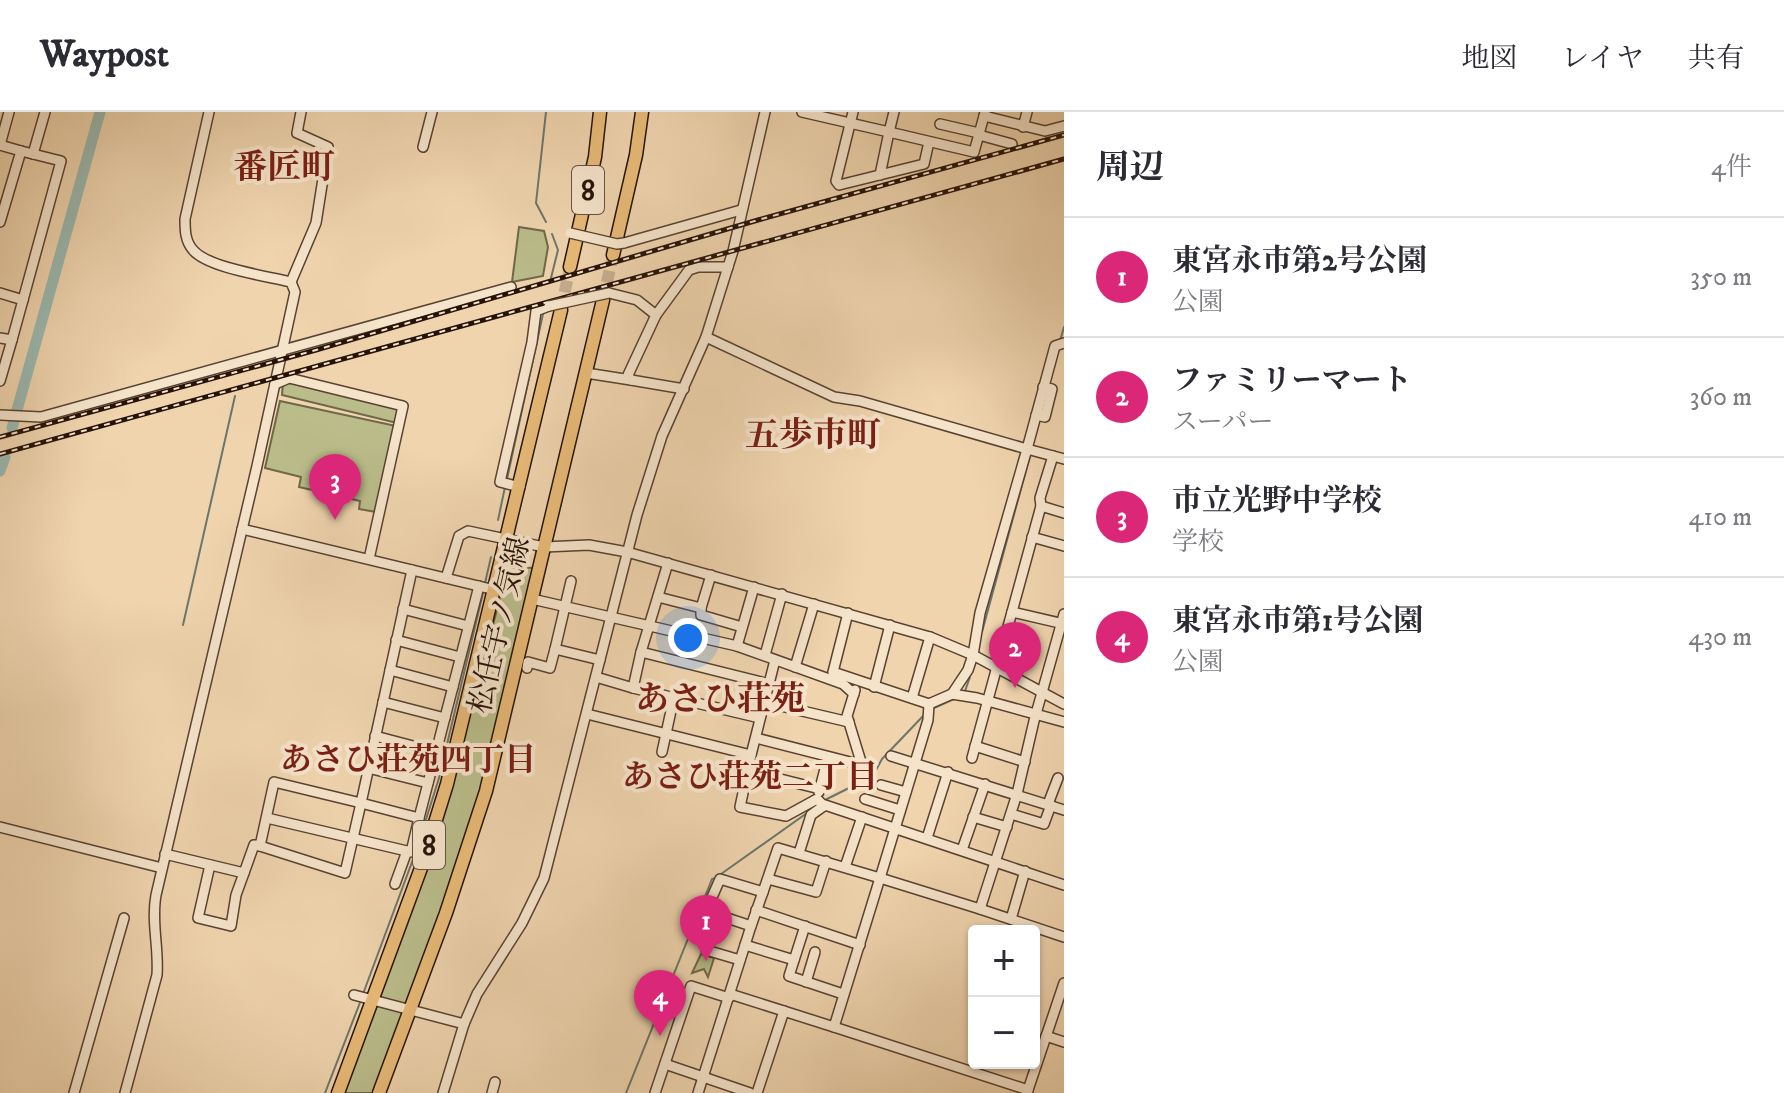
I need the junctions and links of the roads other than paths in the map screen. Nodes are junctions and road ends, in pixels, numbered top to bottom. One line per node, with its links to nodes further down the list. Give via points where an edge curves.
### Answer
1 (9, 112): 22 (street, via 0,145)
2 (45, 112): 23 (street)
3 (209, 112): 31 (street, via 185,219 191,248 209,260)
4 (301, 112): 31 (street, via 297,133 328,147 316,223)
5 (432, 112): 21 (street)
6 (600, 112): 29 (main road, 8)
7 (642, 112): 28 (main road, 8)
8 (765, 112): 25 (street)
9 (802, 112): 13 (street)
10 (894, 112): 17 (street)
11 (1027, 112): 16 (street)
12 (984, 114): 16 (street); 18 (street)
13 (852, 117): 17 (street); 24 (street, via 836,181 839,185)
14 (940, 124): 18 (street)
15 (1064, 126): 16 (street, via 1045,131)
16 (1023, 127)
17 (889, 132): 19 (street); 24 (street)
18 (979, 134): 19 (street, via 974,152); 20 (street)
19 (929, 142): 24 (street, via 924,164)
20 (1012, 144)
21 (423, 147)
22 (21, 151): 23 (street); 26 (street)
23 (33, 154): 35 (street, via 61,161)
24 (880, 175)
25 (741, 210): 27 (street, bridge, via 617,244); 30 (street)
26 (0, 222)
27 (570, 233)
28 (613, 255)
29 (570, 267)
30 (728, 267): 37 (street, via 689,270); 38 (street)
31 (291, 282): 42 (street, via 295,292)
32 (511, 287): 42 (street)
33 (0, 293): 35 (street)
34 (606, 296): 36 (street, bridge); 37 (street, via 637,300); 43 (main road, 松任宇ノ気線 / 8)
35 (23, 300): 40 (street)
36 (555, 308): 52 (main road, 松任宇ノ気線 / 8); 52 (street, via 536,311 500,482)
37 (656, 315): 44 (street, via 628,375)
38 (706, 337): 47 (street); 49 (street, via 834,397)
39 (0, 338): 40 (street)
40 (12, 340): 45 (street)
41 (1061, 344): 49 (street)
42 (282, 351): 46 (street); 48 (street, via 41,417)
43 (586, 373): 44 (street); 59 (main road, 松任宇ノ気線 / 8)
44 (631, 380): 47 (street)
45 (0, 381)
46 (275, 384): 55 (street); 61 (street, via 289,378 403,406)
47 (684, 389): 60 (street, via 662,436)
48 (0, 415)
49 (1030, 450): 50 (street); 91 (street, via 980,613)
50 (1053, 456): 51 (street); 53 (street)
51 (1064, 459)
52 (520, 487): 57 (main road, 松任宇ノ気線 / 8)
53 (1041, 506): 54 (street); 56 (street)
54 (1064, 513)
55 (242, 529): 61 (street); 162 (street)
56 (1032, 537): 58 (street); 77 (street)
57 (507, 541): 59 (street); 65 (street, via 468,531 459,536); 69 (main road, 松任宇ノ気線 / 8)
58 (1064, 546)
59 (544, 547): 60 (street, via 589,545); 72 (main road, 松任宇ノ気線 / 8)
60 (627, 552): 62 (street); 79 (street)
61 (369, 559): 63 (street)
62 (668, 563): 64 (street); 71 (street)
63 (412, 570): 65 (street); 76 (street)
64 (711, 575): 68 (street); 75 (street)
65 (446, 578): 67 (street)
66 (571, 581): 74 (street)
67 (479, 586): 69 (street); 82 (street)
68 (754, 587): 70 (street); 84 (street)
69 (495, 590): 192 (main road, 松任宇ノ気線 / 8, via 439,812)
70 (782, 594): 73 (street); 90 (street)
71 (658, 597): 75 (street); 83 (street)
72 (532, 599): 74 (street); 193 (main road, 松任宇ノ気線 / 8, via 486,791)
73 (814, 604): 78 (street); 95 (street)
74 (563, 606): 79 (street); 88 (street)
75 (701, 608): 84 (street, via 701,615)
76 (403, 609): 82 (street); 86 (street)
77 (1012, 612): 80 (street); 96 (street)
78 (848, 613): 81 (street); 100 (street, via 833,672)
79 (610, 617): 83 (street); 93 (street)
80 (1063, 621): 105 (street)
81 (890, 625): 85 (street); 103 (street)
82 (468, 626): 92 (street)
83 (650, 626): 87 (street); 89 (street)
84 (742, 627): 87 (street)
85 (930, 637): 91 (street); 109 (street)
86 (396, 640): 92 (street); 98 (street)
87 (737, 646): 90 (street)
88 (555, 649): 93 (street); 97 (street, via 550,668 528,662)
89 (641, 652): 101 (street); 104 (street)
90 (765, 655): 94 (street)
91 (973, 655): 96 (street); 107 (street)
92 (460, 657): 102 (street)
93 (600, 660): 99 (street)
94 (775, 660): 95 (street); 101 (street)
95 (795, 667): 106 (street, via 843,684)
96 (997, 667): 105 (street); 110 (street)
97 (527, 668)
98 (390, 670): 102 (street); 111 (street)
99 (596, 677): 104 (street); 115 (street)
100 (857, 682): 103 (street); 106 (street)
101 (769, 684): 112 (street)
102 (453, 687): 117 (street)
103 (874, 687): 109 (street)
104 (633, 688): 108 (street)
105 (1041, 693): 113 (street); 116 (street)
106 (854, 694): 119 (street)
107 (957, 695): 110 (street); 114 (street)
108 (674, 697): 118 (street); 121 (street)
109 (912, 698): 114 (street)
110 (988, 700): 116 (street); 124 (street)
111 (383, 702): 117 (street); 122 (street)
112 (764, 702): 118 (street); 119 (street)
113 (1064, 704)
114 (929, 709): 131 (street)
115 (587, 714): 121 (street); 195 (street, via 544,878)
116 (1037, 714): 120 (street); 132 (street)
117 (445, 718): 125 (street)
118 (760, 718): 123 (street)
119 (849, 722): 129 (street, via 862,765)
120 (1064, 722)
121 (666, 734): 126 (street); 127 (street)
122 (375, 736): 125 (street); 133 (street)
123 (756, 738): 127 (street); 129 (street)
124 (975, 746): 130 (street); 132 (street)
125 (436, 752): 137 (street)
126 (662, 752)
127 (751, 755): 134 (street)
128 (891, 756): 131 (street)
129 (828, 757): 143 (street)
130 (972, 758)
131 (915, 761): 135 (street); 140 (street)
132 (1025, 762): 141 (street)
133 (368, 768): 137 (street); 144 (street)
134 (748, 771): 143 (street); 143 (street, via 740,807 786,816)
135 (948, 772): 138 (street); 157 (street)
136 (1058, 778): 145 (street)
137 (428, 783): 152 (street)
138 (985, 784): 141 (street); 150 (street)
139 (881, 785): 140 (street)
140 (906, 792): 146 (street)
141 (1017, 794): 145 (street); 148 (street)
142 (865, 799): 146 (street)
143 (820, 800): 149 (street); 161 (street)
144 (361, 803): 151 (street, via 274,782); 152 (street); 156 (street)
145 (1050, 805): 147 (street); 148 (street, via 1044,824)
146 (900, 810): 155 (street)
147 (1064, 810)
148 (1011, 814): 154 (street)
149 (862, 817): 155 (street); 166 (street)
150 (973, 817): 154 (street); 159 (street)
151 (267, 818): 156 (street); 158 (street)
152 (419, 818): 160 (street, via 411,852)
153 (0, 827): 167 (street)
154 (1007, 827): 164 (street)
155 (895, 828): 157 (street); 170 (street)
156 (353, 838): 158 (street, via 345,873); 160 (street)
157 (927, 838): 159 (street)
158 (260, 846): 169 (street, via 254,845)
159 (962, 850): 164 (street)
160 (407, 851): 172 (street)
161 (799, 853): 163 (street); 171 (street, via 778,848)
162 (165, 854): 165 (street); 167 (street)
163 (826, 861): 166 (street); 171 (street, via 816,892)
164 (996, 861): 168 (street); 175 (street)
165 (210, 865): 169 (street); 169 (street, via 198,918 209,921 231,926)
166 (845, 867): 170 (street)
167 (162, 868): 204 (street, via 153,918 157,975)
168 (1025, 871): 173 (street); 178 (street)
169 (244, 873)
170 (880, 878): 175 (street); 183 (street)
171 (768, 879): 174 (street)
172 (395, 884)
173 (1064, 885)
174 (763, 892): 176 (street); 179 (street, via 720,879 706,911)
175 (980, 909): 178 (street)
176 (756, 910): 179 (street); 180 (street)
177 (124, 918): 203 (street)
178 (1011, 919): 181 (street)
179 (751, 926): 182 (street)
180 (805, 926): 183 (street); 187 (street)
181 (1064, 937)
182 (745, 945): 186 (street); 187 (street)
183 (860, 945): 190 (street)
184 (706, 950): 186 (street)
185 (815, 952): 188 (street)
186 (740, 960): 191 (street)
187 (794, 960): 188 (street, via 789,976)
188 (806, 982): 190 (street)
189 (1063, 987): 197 (street)
190 (843, 994): 196 (street)
191 (729, 996): 194 (street); 199 (street, via 691,986); 200 (street)
192 (363, 997): 193 (street); 205 (main road, 松任宇ノ気線 / 8)
193 (410, 1010): 195 (street); 206 (main road, 松任宇ノ気線 / 8)
194 (784, 1011): 196 (street); 212 (street)
195 (464, 1024): 207 (street)
196 (834, 1027): 202 (street)
197 (1046, 1036): 198 (street); 202 (street)
198 (1064, 1042)
199 (665, 1064): 200 (street); 209 (street)
200 (703, 1076): 210 (street); 211 (street)
201 (495, 1082): 208 (street)
202 (1028, 1092)
203 (74, 1093)
204 (125, 1093)
205 (338, 1093)
206 (379, 1093)
207 (443, 1093)
208 (492, 1093)
209 (655, 1093)
210 (698, 1093)
211 (750, 1093)
212 (757, 1093)

